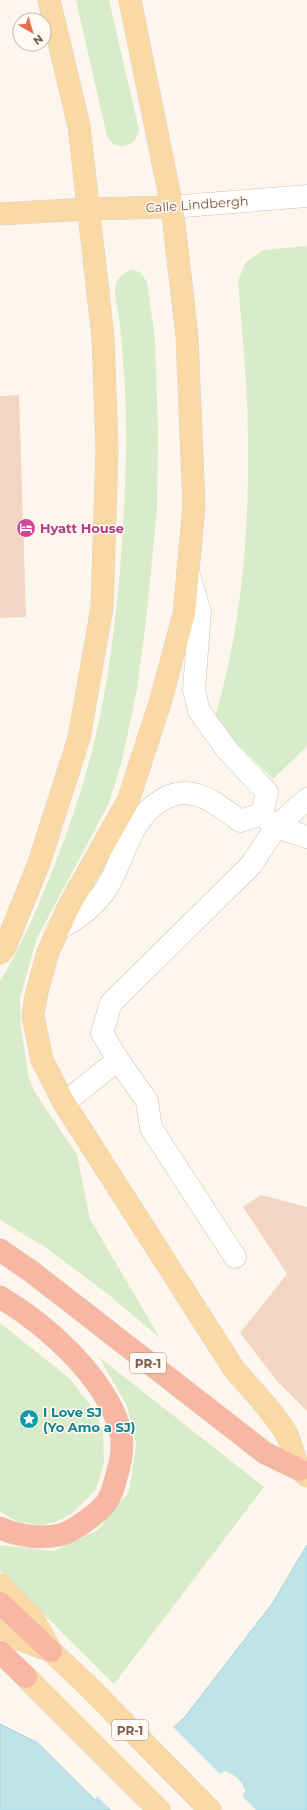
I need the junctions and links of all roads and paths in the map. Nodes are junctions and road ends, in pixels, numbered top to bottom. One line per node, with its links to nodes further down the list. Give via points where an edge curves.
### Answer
1 (49, 0): 5 (main road, via 79,126)
2 (130, 0): 4 (main road)
3 (307, 196): 4 (street, Calle Lindbergh)
4 (172, 207): 5 (main road, Calle Lindbergh); 7 (main road, via 188,336 194,506)
5 (87, 209): 6 (main road, Calle Lindbergh); 12 (main road, via 103,337 107,449 102,608 79,738 39,863 5,947)
6 (0, 214)
7 (188, 572): 9 (street, via 200,612 194,689 199,711 228,751 267,792); 11 (main road, via 184,614 160,703 128,801)
8 (307, 799): 9 (street)
9 (269, 821): 10 (street); 11 (street, via 240,821 222,807 193,794 174,794 156,802 136,826 105,890 84,914); 13 (street, via 251,865 110,1003 102,1033)
10 (307, 837)
11 (58, 930): 14 (main road, via 42,969 33,1016 42,1060)
12 (0, 953)
13 (118, 1060): 14 (street); 16 (street, via 146,1101 151,1128)
14 (64, 1103): 18 (main road, via 234,1369 287,1434)
15 (0, 1250): 18 (highway, PR-1, via 265,1453)
16 (235, 1256)
17 (0, 1297): 19 (highway, via 46,1330 84,1366 96,1382 111,1406 121,1431 121,1462 109,1498 98,1512 82,1524 61,1535 45,1537 12,1534)
18 (303, 1473)
19 (0, 1528)
20 (0, 1585): 23 (main road, via 33,1619)
21 (0, 1603): 23 (highway, PR-1)
22 (0, 1623): 23 (main road, via 16,1638)
23 (51, 1651): 27 (main road, PR-1)
24 (0, 1652): 25 (highway)
25 (26, 1677): 26 (main road, PR-1)
26 (159, 1810)
27 (210, 1810)

